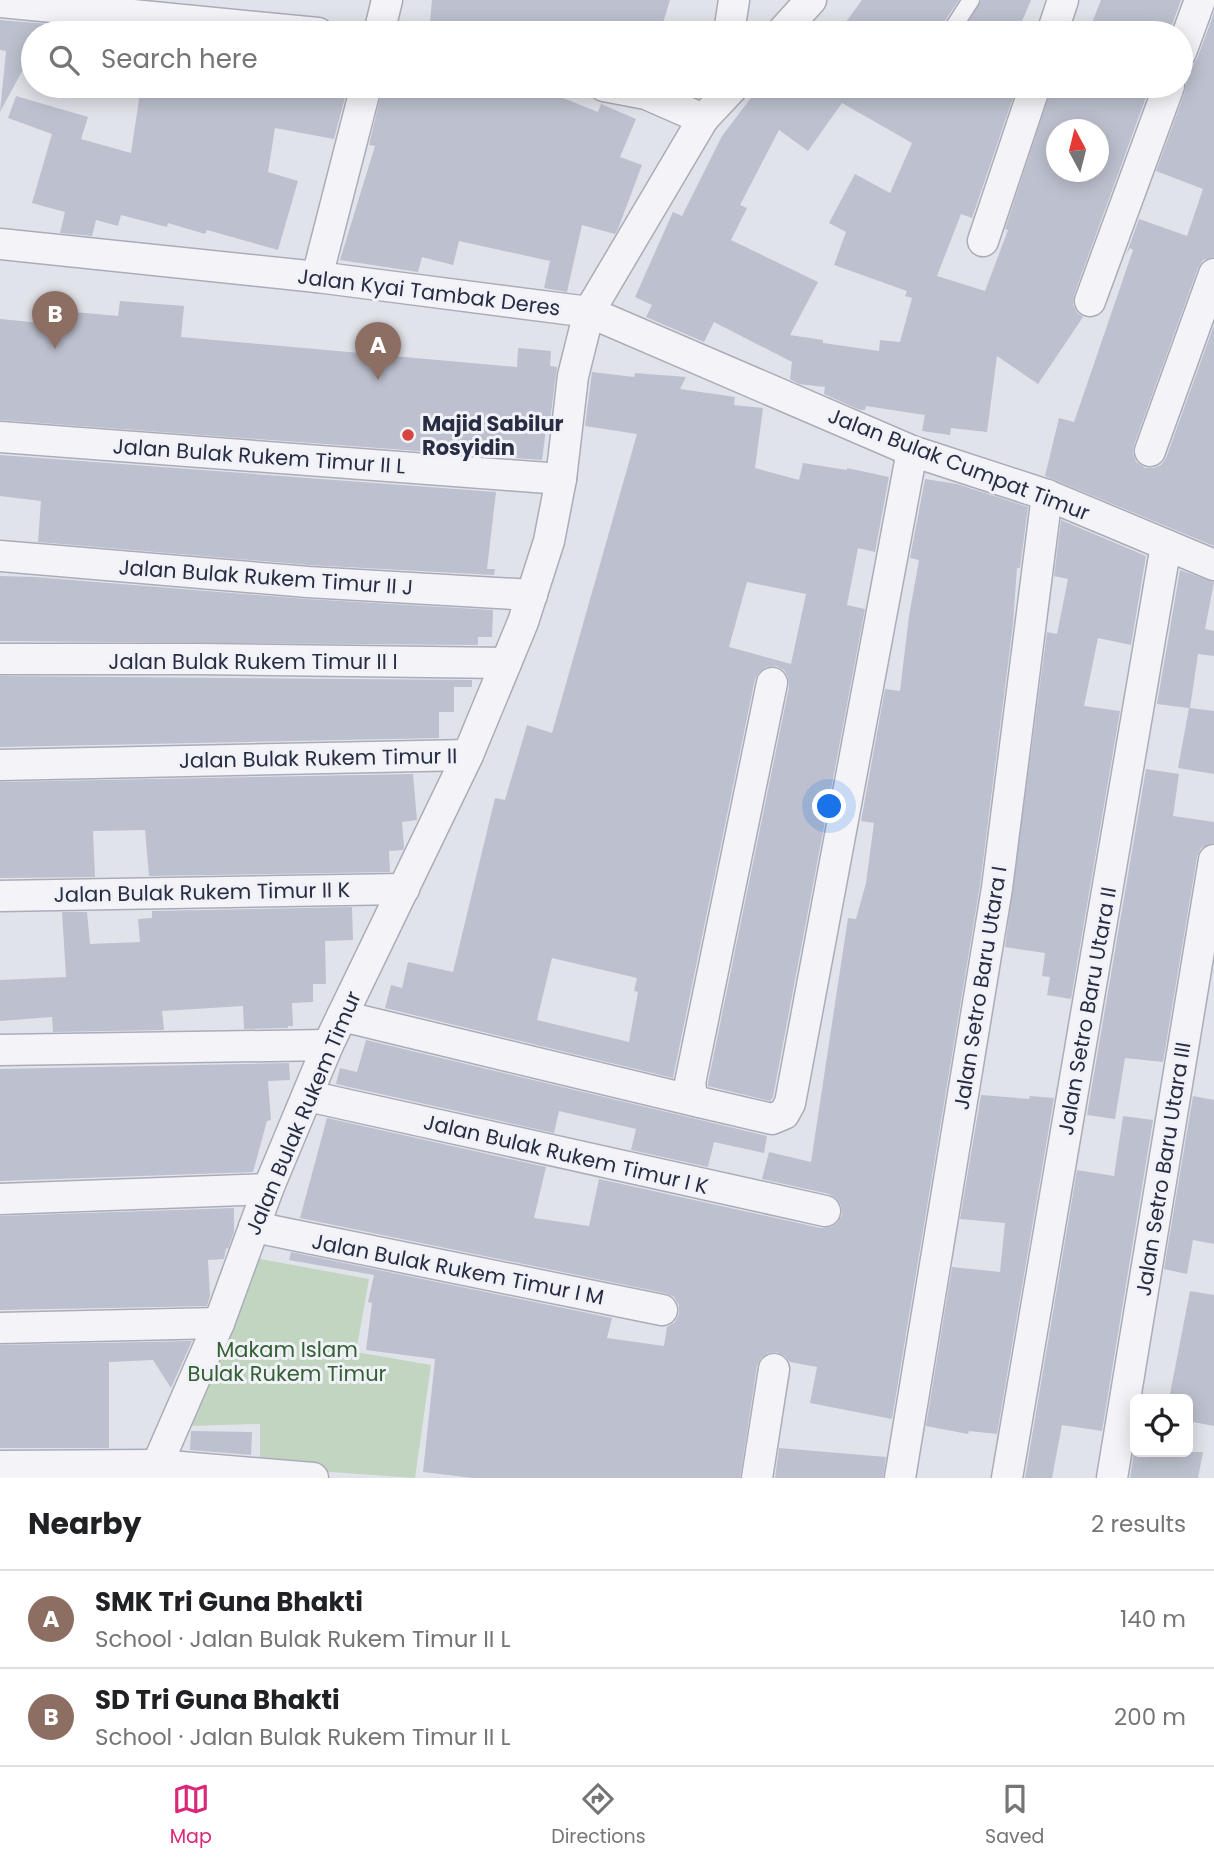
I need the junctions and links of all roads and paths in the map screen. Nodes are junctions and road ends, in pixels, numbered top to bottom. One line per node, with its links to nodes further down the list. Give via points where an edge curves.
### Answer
1 (387, 0): 9 (street)
2 (734, 0): 10 (street)
3 (811, 0): 11 (street)
4 (971, 0): 12 (lane)
5 (1063, 0): 13 (street)
6 (1200, 0): 14 (street)
7 (0, 2): 8 (street)
8 (195, 21)
9 (382, 21)
10 (731, 21)
11 (792, 21)
12 (957, 21)
13 (1056, 21)
14 (1192, 21)
15 (363, 98): 22 (street)
16 (720, 98): 24 (street, Jalan Kyai Tambak Deres)
17 (1031, 98): 19 (street)
18 (1165, 98): 23 (street)
19 (983, 241)
20 (0, 244): 22 (street, Jalan Kyai Tambak Deres)
21 (1214, 274): 27 (street)
22 (317, 277): 24 (street, Jalan Kyai Tambak Deres)
23 (1090, 301)
24 (589, 312): 26 (street, Jalan Bulak Cumpat Timur); 28 (street, Jalan Bulak Rukem Timur II, via 573,376)
25 (0, 437): 28 (street, Jalan Bulak Rukem Timur II L)
26 (912, 451): 29 (street, Jalan Bulak Cumpat Timur); 46 (street, via 790,1103 784,1114 772,1119)
27 (1150, 451)
28 (561, 479): 33 (street, Jalan Bulak Rukem Timur II)
29 (1047, 495): 30 (street, Jalan Bulak Cumpat Timur); 59 (street, Jalan Setro Baru Utara I, via 997,888)
30 (1166, 545): 32 (street, Jalan Bulak Cumpat Timur); 60 (street, Jalan Setro Baru Utara II)
31 (0, 556): 33 (street, Jalan Bulak Rukem Timur II J)
32 (1214, 565)
33 (532, 595): 35 (street, Jalan Bulak Rukem Timur II)
34 (0, 659): 35 (street, Jalan Bulak Rukem Timur II I)
35 (506, 663): 37 (street, Jalan Bulak Rukem Timur II)
36 (772, 683): 46 (street, via 690,1083)
37 (468, 755): 38 (street, Jalan Bulak Rukem Timur II); 40 (street, Jalan Bulak Rukem Timur)
38 (0, 765)
39 (1214, 860): 61 (street, Jalan Setro Baru Utara III)
40 (404, 889): 41 (street, Jalan Bulak Rukem Timur II K); 42 (street, Jalan Bulak Rukem Timur)
41 (0, 896)
42 (342, 1016): 43 (street, Jalan Bulak Rukem Timur); 46 (street)
43 (328, 1045): 44 (street); 45 (street, Jalan Bulak Rukem Timur)
44 (0, 1050)
45 (308, 1096): 47 (street, Jalan Bulak Rukem Timur); 49 (street, Jalan Bulak Rukem Timur I K)
46 (699, 1102)
47 (268, 1189): 48 (street); 50 (street, Jalan Bulak Rukem Timur)
48 (0, 1199)
49 (825, 1212)
50 (254, 1227): 51 (street, Jalan Bulak Rukem Timur I M); 52 (street, Jalan Bulak Rukem Timur)
51 (662, 1310)
52 (219, 1323): 53 (street); 56 (street, Jalan Bulak Rukem Timur)
53 (0, 1328)
54 (774, 1369): 58 (street)
55 (0, 1466): 56 (street)
56 (155, 1471): 57 (street)
57 (313, 1478)
58 (757, 1478)
59 (900, 1478)
60 (1007, 1478)
61 (1112, 1478)

